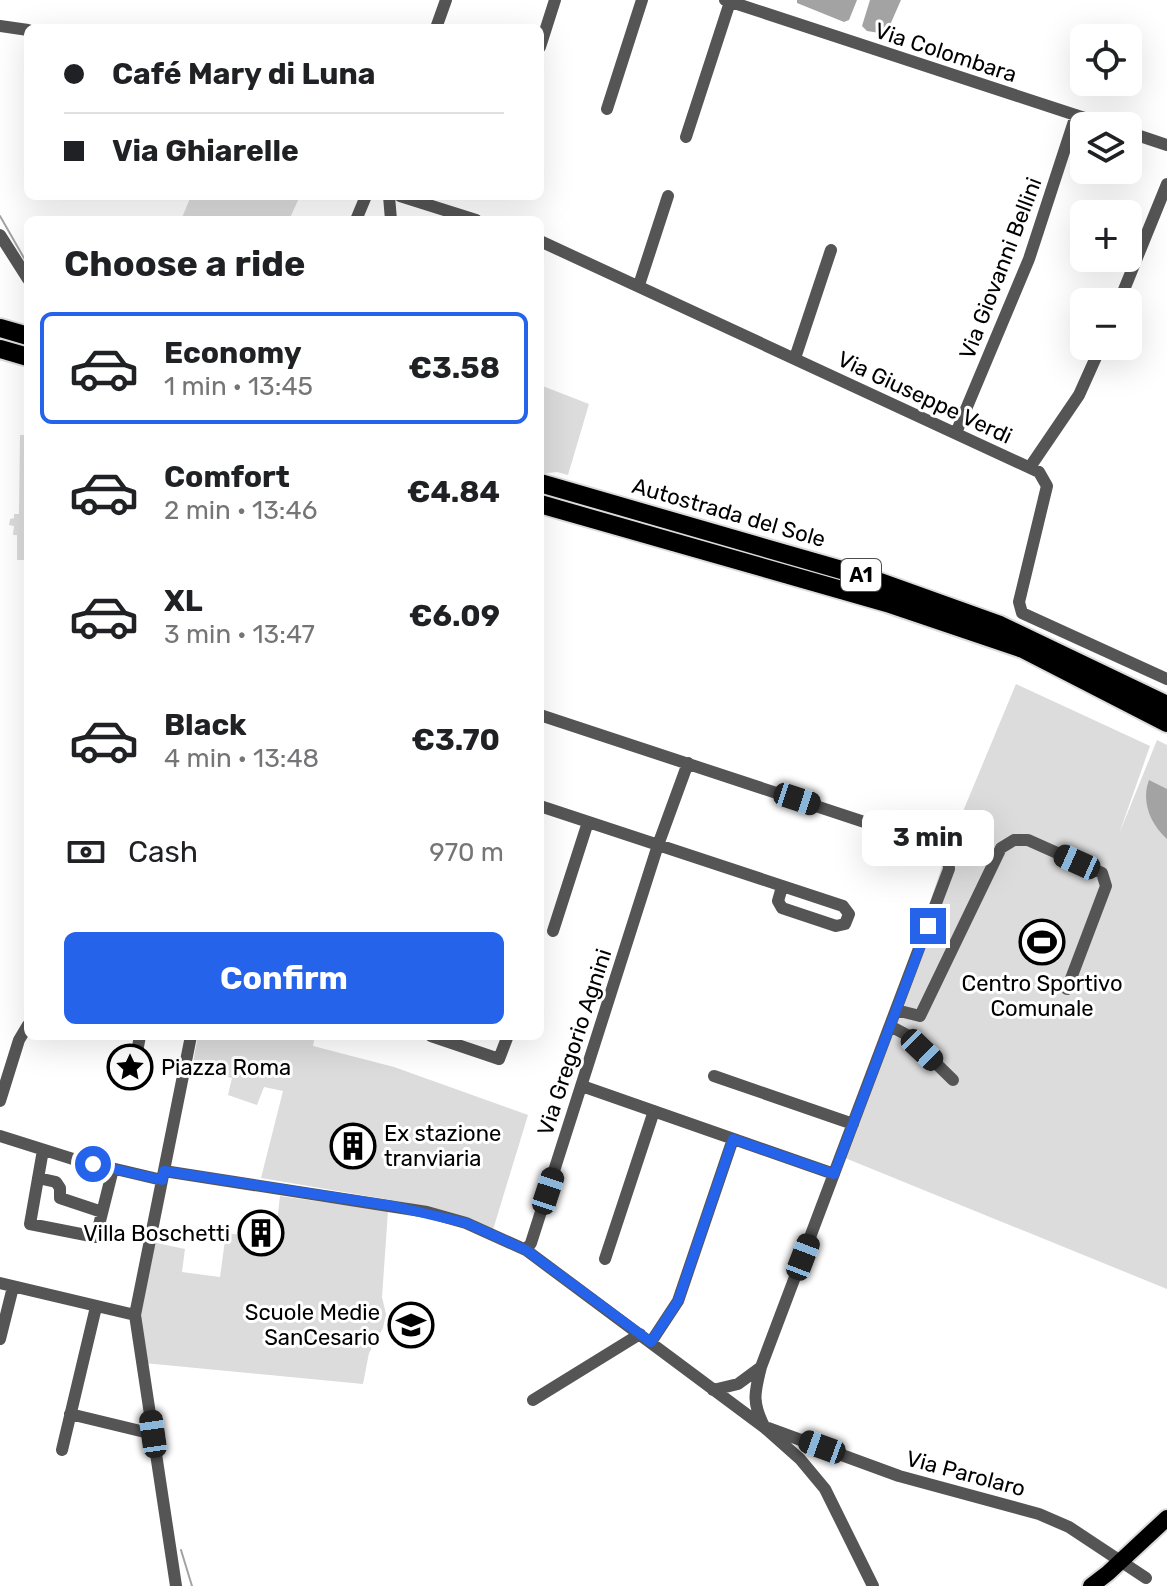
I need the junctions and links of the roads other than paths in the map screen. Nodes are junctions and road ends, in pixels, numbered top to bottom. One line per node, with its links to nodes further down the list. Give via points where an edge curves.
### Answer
1 (446, 0): 5 (street)
2 (555, 0): 8 (street)
3 (642, 0): 9 (street)
4 (728, 1): 10 (street, Via Colombara); 12 (street)
5 (437, 24)
6 (0, 26): 7 (street)
7 (24, 29)
8 (544, 34)
9 (607, 109)
10 (1070, 113)
11 (1070, 133): 31 (street, Via Giovanni Bellini, via 1029,259)
12 (686, 137)
13 (1142, 137): 14 (street)
14 (1167, 145)
15 (1167, 184): 24 (street)
16 (668, 196): 23 (street)
17 (411, 200): 18 (street)
18 (455, 216)
19 (0, 235): 22 (street)
20 (544, 243): 23 (street, Via Giuseppe Verdi)
21 (831, 250): 29 (street)
22 (24, 273)
23 (639, 285): 29 (street, Via Giuseppe Verdi)
24 (1125, 288)
25 (0, 328): 26 (highway)
26 (24, 335)
27 (0, 349): 28 (highway)
28 (24, 356)
29 (795, 358): 31 (street, Via Giuseppe Verdi)
30 (1095, 360): 32 (street)
31 (956, 433): 32 (street, Via Giuseppe Verdi)
32 (1034, 469): 35 (street, via 1047,486 1019,602 1022,613)
33 (544, 484): 36 (highway, Autostrada del Sole / A1, via 866,577 1000,625)
34 (544, 505): 38 (highway, Autostrada del Sole / A1, via 887,603 1023,649)
35 (1167, 679)
36 (1167, 705)
37 (544, 716): 39 (street)
38 (1167, 723)
39 (688, 763): 42 (street, Via Gregorio Agnini); 46 (street, via 934,845 948,856 949,869)
40 (544, 807): 41 (street)
41 (588, 822): 42 (street); 44 (street)
42 (658, 845): 43 (street); 56 (street, Via Gregorio Agnini)
43 (782, 887): 43 (street, via 782,908 836,926 845,924 849,914 843,906)
44 (553, 931)
45 (1067, 989): 46 (street, via 1106,880 1102,873 1028,840 1014,840 1001,848 920,1016)
46 (896, 1010): 47 (street)
47 (890, 1026): 54 (street, via 907,1035); 59 (street)
48 (24, 1032): 57 (street)
49 (139, 1040): 55 (street)
50 (190, 1040): 65 (street)
51 (443, 1040): 52 (street, via 499,1059)
52 (506, 1040)
53 (714, 1076): 59 (street)
54 (953, 1080)
55 (131, 1083)
56 (582, 1086): 58 (street); 68 (street, Via Gregorio Agnini)
57 (0, 1101)
58 (654, 1111): 61 (street); 69 (street)
59 (853, 1124): 64 (street)
60 (0, 1136): 62 (street)
61 (733, 1139): 64 (street); 73 (street, via 678,1301)
62 (43, 1150): 63 (street); 66 (street)
63 (113, 1169): 65 (street); 67 (street)
64 (834, 1174): 75 (street)
65 (163, 1176): 68 (street, via 427,1212); 72 (street)
66 (38, 1178): 67 (street, via 56,1182 60,1198); 67 (street, via 30,1224 96,1237)
67 (102, 1212)
68 (526, 1250): 73 (street)
69 (605, 1259)
70 (6, 1285): 71 (street); 74 (street)
71 (96, 1307): 72 (street); 81 (street)
72 (135, 1315): 83 (street)
73 (646, 1338): 77 (street); 79 (street)
74 (0, 1339)
75 (761, 1367): 76 (street); 78 (street)
76 (738, 1384): 77 (street); 80 (street)
77 (713, 1390): 80 (street)
78 (754, 1395): 80 (street); 82 (street)
79 (533, 1400)
80 (735, 1406): 82 (street)
81 (70, 1414): 83 (street); 84 (street)
82 (765, 1428): 86 (street, Via Parolaro, via 899,1476 1039,1514); 89 (street, via 825,1489)
83 (153, 1434): 88 (street)
84 (62, 1450)
85 (1167, 1518): 86 (main road)
86 (1122, 1561): 87 (street, Via Parolaro); 90 (main road)
87 (1146, 1578)
88 (176, 1586)
89 (873, 1586)
90 (1091, 1586)

